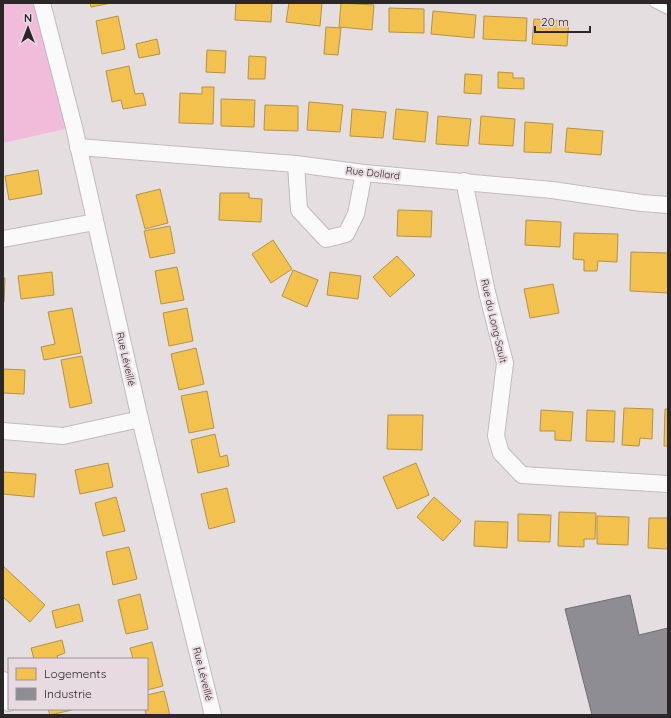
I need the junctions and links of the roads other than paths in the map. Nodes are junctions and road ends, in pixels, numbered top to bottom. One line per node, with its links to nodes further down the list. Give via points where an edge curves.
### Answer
1 (42, 3): 4 (street, Rue Léveillé)
2 (654, 3): 3 (lane)
3 (668, 10)
4 (78, 147): 5 (street, Rue Dollard); 9 (street, Rue Léveillé)
5 (296, 164): 6 (street, Rue Dollard); 6 (street, via 299,210 326,239 346,234 356,214)
6 (364, 173): 7 (street, Rue Dollard)
7 (464, 181): 8 (street, Rue Dollard, via 552,190 642,204); 13 (street, Rue du Long-Sault, via 505,363 496,436 501,453 522,475)
8 (668, 205)
9 (94, 222): 10 (street); 11 (street, Rue Léveillé)
10 (3, 239)
11 (140, 419): 12 (street, via 63,436); 16 (street, Rue Léveillé)
12 (3, 431)
13 (668, 484)
14 (3, 680): 15 (street)
15 (8, 700)
16 (213, 715)

